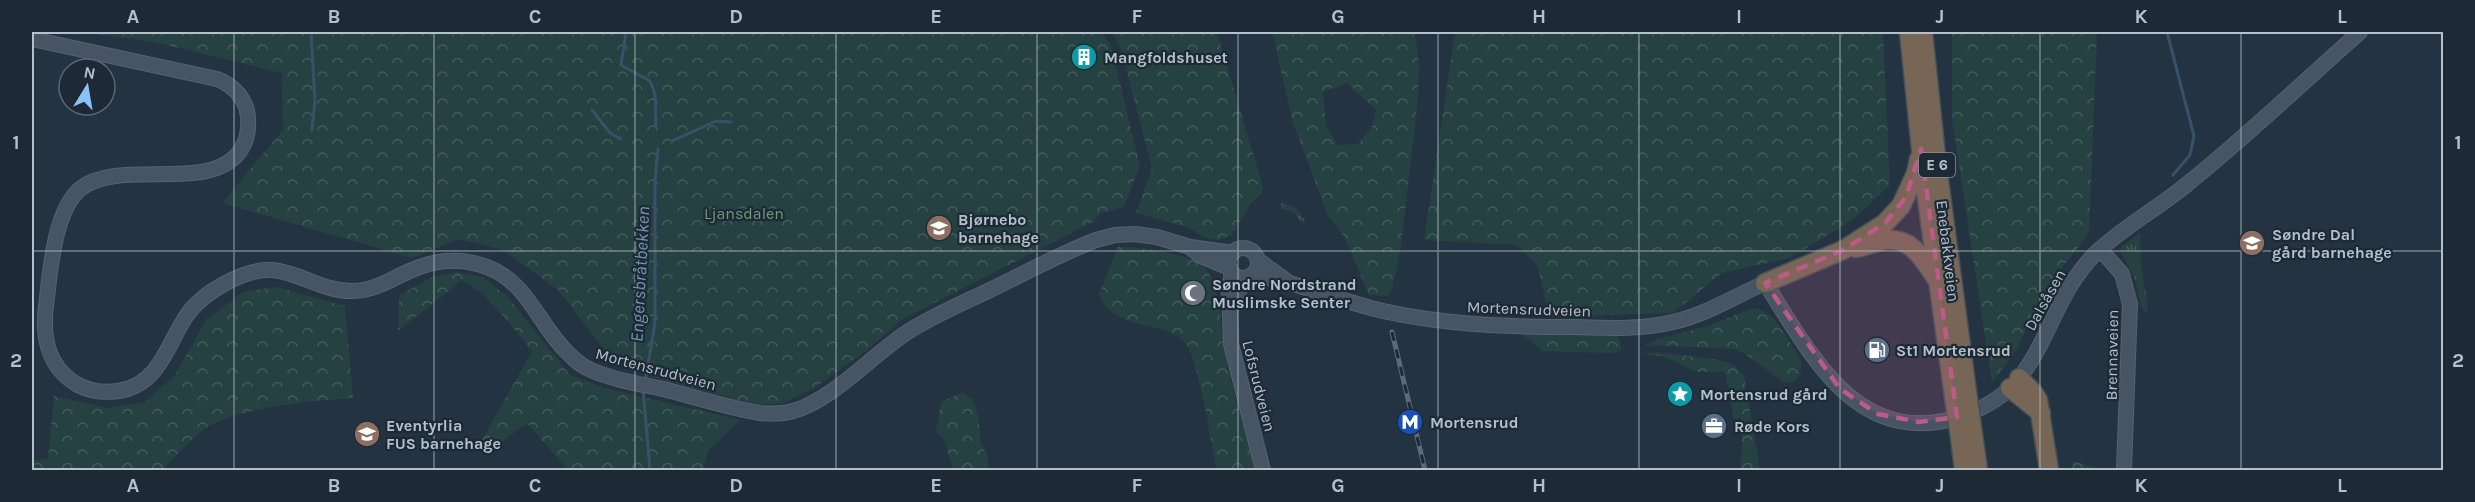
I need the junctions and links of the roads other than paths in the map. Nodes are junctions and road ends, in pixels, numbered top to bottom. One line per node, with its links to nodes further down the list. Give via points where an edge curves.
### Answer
1 (1909, 32): 5 (highway, Enebakkveien / E 6)
2 (1923, 32): 16 (highway, Enebakkveien / E 6)
3 (2360, 32): 7 (street, Dalsåsen, via 2194,178)
4 (32, 39): 6 (street, Mortensrudveien, via 217,79 238,93 248,114 243,146 224,166 198,172 102,179 83,186 69,201 59,228 44,326 46,342 64,375 93,390 112,392 143,382 165,358 192,309 221,286 245,274 280,271 331,289 360,291 421,266 450,260 489,267 514,282 563,348 585,367 604,375 774,414 805,407 822,398 914,328 1096,240 1135,234)
5 (1921, 149): 8 (highway, E 6, via 1916,173 1901,206 1885,223); 13 (highway, Enebakkveien / E 6)
6 (1190, 247): 9 (street, Mortensrudveien); 11 (street, Mortensrudveien)
7 (2100, 249): 15 (street, Dalsåsen, via 2067,291); 22 (street, Brennaveien, via 2122,274 2130,304)
8 (1843, 250): 13 (highway, E 6, via 1885,240 1905,242 1921,255); 14 (highway, E 6)
9 (1233, 253): 10 (street, via 1248,249); 11 (street, via 1229,259)
10 (1258, 260): 11 (street, via 1256,270); 12 (street, Mortensrudveien)
11 (1239, 274): 12 (street, Mortensrudveien); 18 (street, Lofsrudveien, via 1230,335)
12 (1288, 282): 14 (street, Mortensrudveien, via 1424,320 1486,326 1629,327 1677,321)
13 (1939, 282): 16 (highway, Enebakkveien / E 6)
14 (1766, 283): 15 (street, Dalsåsen, via 1835,385 1878,414 1910,422 1949,420 1988,405)
15 (2015, 383): 21 (highway, via 2036,395)
16 (1962, 402): 17 (highway, Enebakkveien / E 6, bridge)
17 (1966, 436): 19 (highway, Enebakkveien / E 6); 20 (highway, Enebakkveien / E 6)
18 (1263, 471)
19 (1964, 471)
20 (1978, 471)
21 (2049, 471)
22 (2124, 471)

